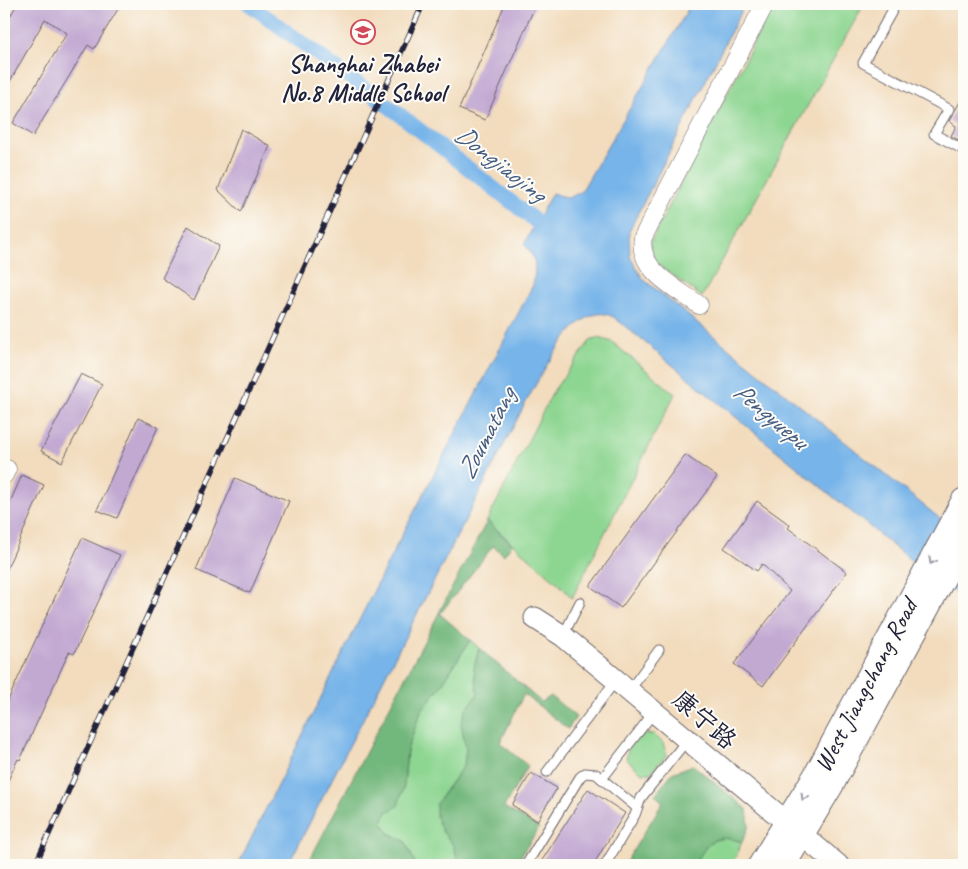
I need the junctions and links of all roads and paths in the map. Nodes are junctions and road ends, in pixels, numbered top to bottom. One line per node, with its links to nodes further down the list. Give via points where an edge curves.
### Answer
1 (765, 4): 4 (street, via 643,237 643,256 652,269)
2 (896, 4): 3 (lane, via 863,63 949,109 934,134)
3 (964, 150)
4 (699, 305)
5 (961, 520): 16 (main road, West Jiangchang Road, via 918,606)
6 (580, 602): 8 (lane)
7 (535, 618): 8 (street, 康宁路)
8 (563, 636): 10 (street, 康宁路)
9 (659, 650): 10 (lane)
10 (623, 686): 11 (street, 康宁路); 13 (lane)
11 (654, 711): 12 (street, 康宁路); 14 (lane)
12 (687, 740): 15 (lane); 16 (street, 康宁路)
13 (547, 772)
14 (602, 779): 15 (lane); 17 (lane, via 591,773 580,777)
15 (636, 807): 18 (lane, via 635,815)
16 (794, 830): 19 (main road, West Jiangchang Road); 20 (main road, West Jiangchang Road); 21 (street, 康宁路)
17 (526, 865)
18 (605, 865)
19 (762, 865)
20 (783, 865)
21 (838, 865)

